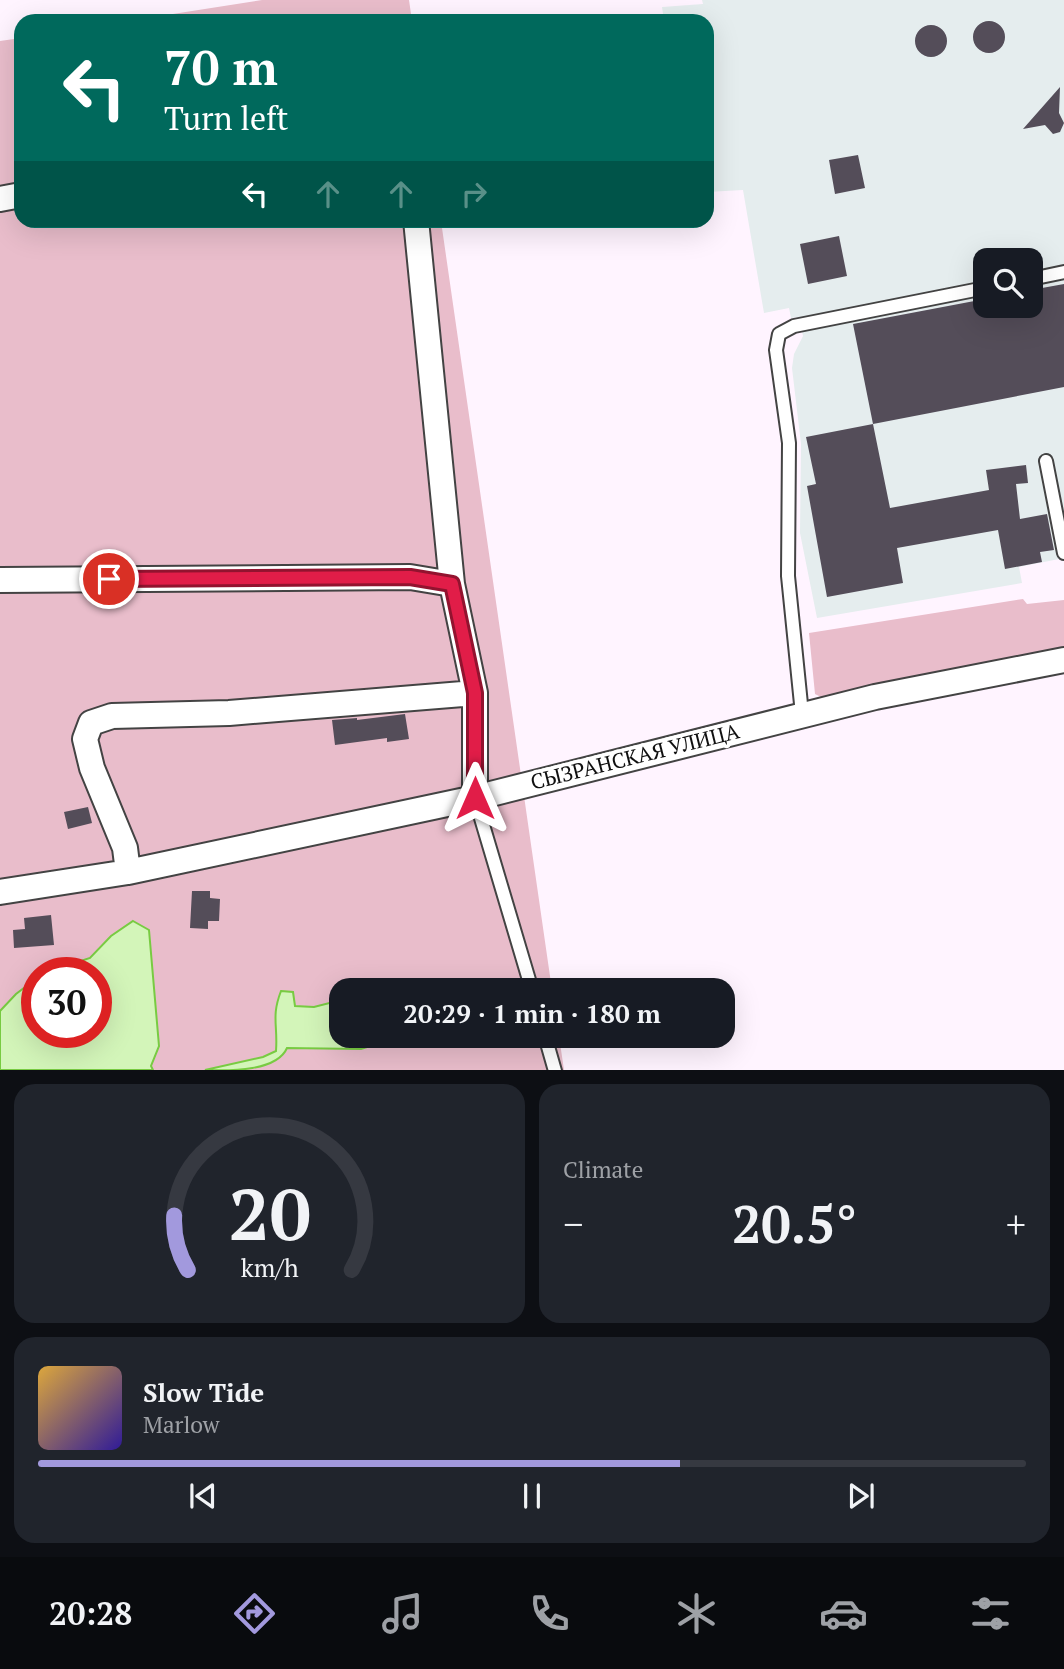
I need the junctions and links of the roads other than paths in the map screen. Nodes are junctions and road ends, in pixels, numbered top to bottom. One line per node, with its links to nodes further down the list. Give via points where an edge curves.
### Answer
1 (417, 228): 8 (street)
2 (1064, 272): 3 (lane)
3 (1043, 276)
4 (973, 290): 11 (lane, via 794,326 779,334 776,350 789,443 788,576)
5 (1046, 461): 6 (lane)
6 (1064, 553)
7 (0, 580): 8 (street, via 410,577)
8 (452, 584): 10 (street)
9 (1064, 660): 11 (street, СЫЗРАНСКАЯ УЛИЦА)
10 (475, 693): 12 (street); 13 (street, via 229,713 112,716 90,723 85,739 92,768 125,848)
11 (802, 714): 12 (street, СЫЗРАНСКАЯ УЛИЦА)
12 (475, 798): 13 (street, СЫЗРАНСКАЯ УЛИЦА); 15 (lane)
13 (128, 872): 14 (street, СЫЗРАНСКАЯ УЛИЦА)
14 (0, 892)
15 (528, 978)
16 (549, 1048): 17 (lane)
17 (555, 1070)

